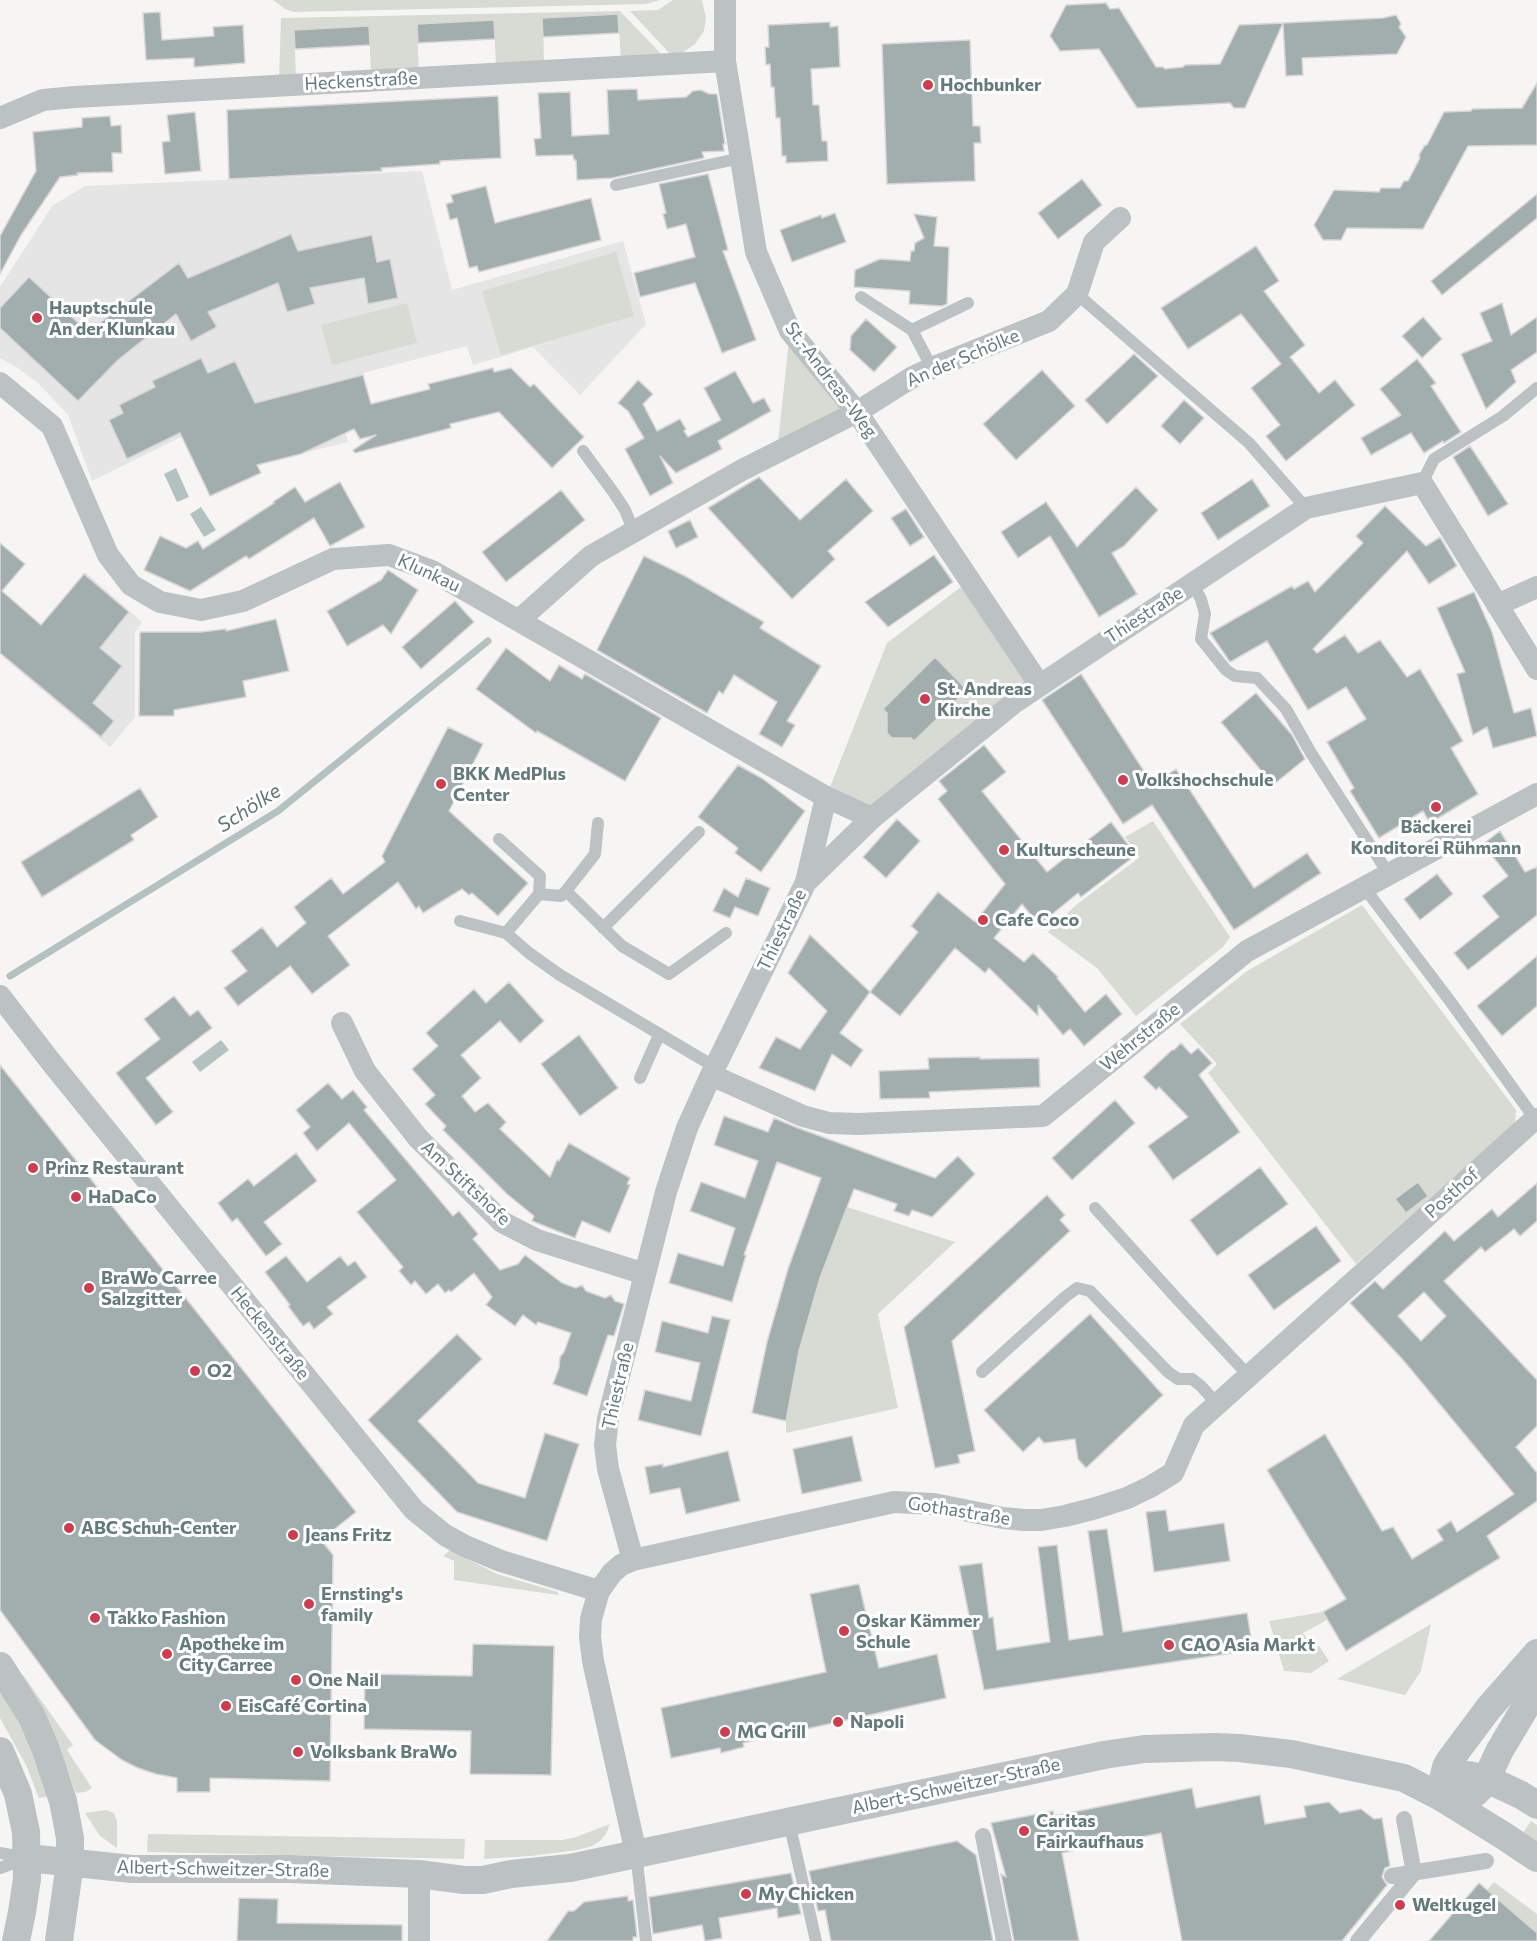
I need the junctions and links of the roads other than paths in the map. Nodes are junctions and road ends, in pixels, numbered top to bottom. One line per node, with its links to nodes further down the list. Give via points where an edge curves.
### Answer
1 (724, 0): 2 (street, St.-Andreas-Weg)
2 (725, 61): 3 (street, Heckenstraße, via 75,97 43,100); 4 (street, St.-Andreas-Weg)
3 (0, 118)
4 (741, 158): 5 (lane); 14 (street, St.-Andreas-Weg, via 756,252 790,331)
5 (616, 185)
6 (1120, 218): 7 (street, via 1094,242)
7 (1077, 294): 11 (street, An der Schölke, via 1049,321); 17 (lane, via 1249,443)
8 (861, 297): 10 (lane)
9 (968, 303): 10 (lane)
10 (912, 330): 11 (lane)
11 (932, 368): 14 (street, An der Schölke)
12 (0, 383): 22 (street, Klunkau, via 52,426 108,555 131,585 160,603 201,610 243,601 333,559 389,555 432,571)
13 (1537, 388): 16 (lane, via 1503,416 1434,459)
14 (858, 412): 18 (street, An der Schölke, via 742,470); 24 (street, St.-Andreas-Weg)
15 (583, 451): 18 (lane, via 614,492)
16 (1422, 483): 17 (street, Thiestraße); 21 (street)
17 (1306, 508): 19 (street, Thiestraße)
18 (634, 532): 22 (street, An der Schölke, via 591,556)
19 (1192, 584): 24 (street, Thiestraße); 31 (lane, via 1202,599 1205,614 1201,639 1226,670 1235,676 1257,678 1286,709)
20 (1537, 586): 21 (street)
21 (1497, 605): 23 (street)
22 (519, 620): 26 (street, Klunkau)
23 (1537, 669)
24 (1039, 684): 27 (street, Thiestraße)
25 (1537, 794): 31 (street, Wehrstraße)
26 (826, 796): 27 (street, Klunkau); 32 (street)
27 (872, 818): 32 (street, Thiestraße)
28 (598, 823): 34 (lane, via 595,854)
29 (699, 832): 37 (lane)
30 (499, 838): 35 (lane, via 540,876)
31 (1388, 873): 33 (street, Wehrstraße)
32 (806, 882): 43 (street, Thiestraße)
33 (1364, 886): 43 (street, Wehrstraße, via 1247,951 1043,1116 829,1123 803,1116); 45 (lane, Posthof)
34 (566, 891): 35 (lane, via 561,896); 37 (lane)
35 (539, 894): 38 (lane)
36 (460, 921): 38 (lane)
37 (603, 928): 39 (lane, via 622,946 669,974)
38 (506, 933): 42 (lane, via 560,975)
39 (726, 933)
40 (0, 996): 53 (street, Heckenstraße, via 414,1510 465,1546)
41 (342, 1023): 47 (street, Am Stiftshofe, via 365,1071 418,1138 502,1222 537,1240)
42 (659, 1035): 43 (lane); 44 (lane)
43 (713, 1071): 47 (street, Thiestraße, via 687,1128)
44 (640, 1078)
45 (1535, 1119): 49 (street, Posthof)
46 (1095, 1208): 49 (lane)
47 (645, 1274): 52 (street, Thiestraße, via 608,1419 605,1445)
48 (982, 1372): 50 (lane, via 1077,1288 1095,1295 1167,1372 1178,1379 1192,1379)
49 (1249, 1376): 50 (street, Posthof)
50 (1217, 1404): 51 (street, Posthof, via 1194,1425)
51 (1173, 1473): 52 (street, Gothastraße, via 1127,1498 1065,1516 1024,1520 934,1504 894,1502)
52 (633, 1560): 53 (street, via 612,1573)
53 (599, 1591): 67 (street, via 591,1619 593,1661)
54 (1537, 1653): 58 (street, via 1488,1709)
55 (0, 1666): 71 (street, via 27,1708 46,1750 63,1801)
56 (1537, 1688): 60 (street)
57 (0, 1751): 68 (street, via 18,1794)
58 (1444, 1773): 59 (street, Albert-Schweitzer-Straße); 60 (street, Albert-Schweitzer-Straße); 61 (street, via 1443,1789)
59 (1404, 1778): 61 (street, Albert-Schweitzer-Straße); 64 (street, Albert-Schweitzer-Straße, via 1274,1751 1162,1748 1104,1755)
60 (1487, 1779): 61 (street, via 1469,1797); 62 (street, Albert-Schweitzer-Straße)
61 (1449, 1802): 69 (street, Albert-Schweitzer-Straße)
62 (1537, 1805)
63 (1404, 1819): 73 (street)
64 (789, 1821): 67 (street, Albert-Schweitzer-Straße); 81 (lane)
65 (983, 1836): 82 (street)
66 (0, 1853): 68 (lane, Albert-Schweitzer-Straße)
67 (636, 1853): 74 (street, Albert-Schweitzer-Straße, via 570,1868 511,1874 483,1869); 80 (lane)
68 (28, 1858): 71 (street, Albert-Schweitzer-Straße); 72 (lane, Albert-Schweitzer-Straße); 77 (street)
69 (1537, 1858)
70 (1486, 1861): 73 (street)
71 (70, 1863): 74 (street, Albert-Schweitzer-Straße, via 132,1869); 78 (street)
72 (0, 1868)
73 (1414, 1873): 75 (street); 76 (street)
74 (419, 1874): 79 (street)
75 (1392, 1876)
76 (1366, 1938)
77 (16, 1941)
78 (59, 1941)
79 (418, 1941)
80 (646, 1941)
81 (816, 1941)
82 (1004, 1941)

